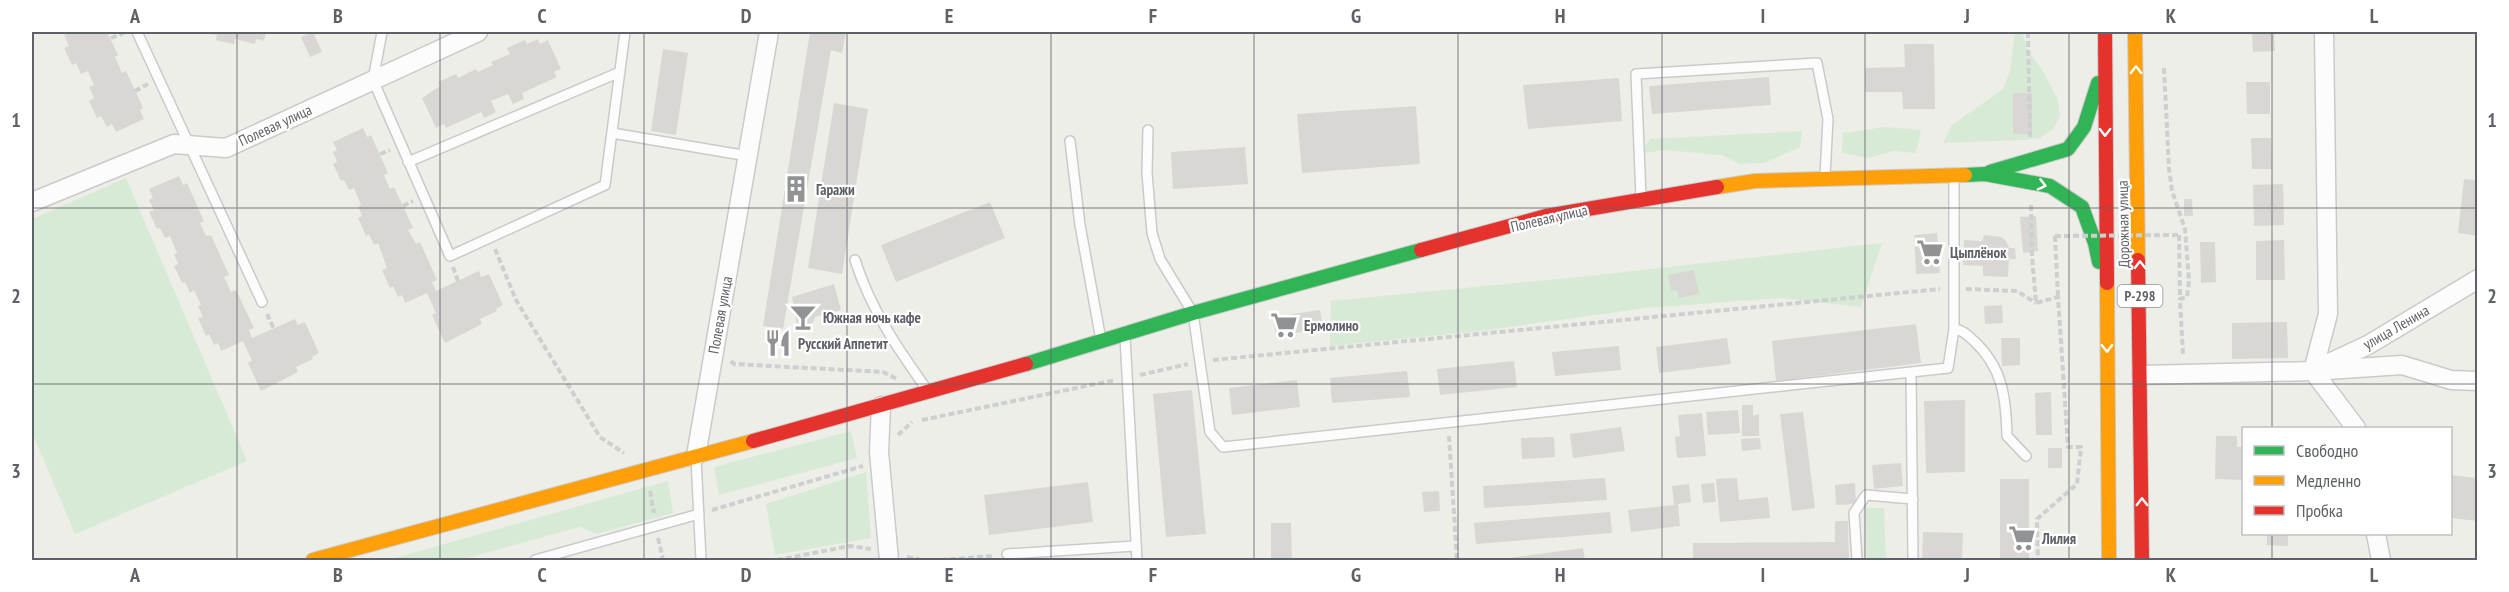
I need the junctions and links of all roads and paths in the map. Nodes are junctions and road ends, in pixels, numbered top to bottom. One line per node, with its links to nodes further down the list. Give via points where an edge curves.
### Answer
1 (126, 32): 11 (path)
2 (137, 32): 20 (lane)
3 (382, 32): 16 (lane)
4 (478, 32): 16 (street, Полевая улица)
5 (625, 32): 14 (lane)
6 (769, 32): 21 (street, Полевая улица)
7 (2028, 32): 15 (path)
8 (2105, 32): 13 (main road, Дорожная улица / Р-298)
9 (2135, 32): 47 (main road, Дорожная улица / Р-298, one-way to 9)
10 (2324, 32): 44 (street, via 2328,314)
11 (111, 38)
12 (2164, 57): 34 (path, via 2169,168 2187,243 2187,297)
13 (2104, 59): 24 (main road, via 2084,127 2068,149); 37 (main road, Дорожная улица / Р-298, one-way to 37)
14 (620, 72): 18 (lane); 22 (lane)
15 (2029, 78)
16 (373, 80): 20 (street, Полевая улица, via 226,148); 22 (lane)
17 (1148, 129): 38 (lane, via 1152,233 1160,259)
18 (612, 133): 21 (lane); 28 (lane, via 605,185)
19 (1070, 141): 41 (lane)
20 (190, 146): 27 (street, Полевая улица, via 174,144); 35 (lane)
21 (748, 156): 42 (street, Полевая улица)
22 (408, 162): 28 (lane, via 450,256)
23 (1954, 173): 24 (main road, Полевая улица); 25 (main road, Полевая улица); 32 (lane)
24 (1985, 174): 37 (main road, one-way to 37, via 2050,186 2082,207 2096,243)
25 (1825, 178): 26 (main road, Полевая улица, via 1755,181); 26 (lane, via 1828,119 1817,63 1636,74)
26 (1641, 199): 38 (main road, Полевая улица, via 1546,216)
27 (32, 202)
28 (490, 237): 57 (path, via 516,300 600,437)
29 (2031, 256): 36 (path)
30 (855, 260): 50 (lane, via 866,292)
31 (2478, 279): 44 (street, улица Ленина, via 2368,345)
32 (1954, 288): 36 (path, via 2017,291); 39 (lane); 43 (path)
33 (2058, 297): 34 (path, bridge, via 2055,236 2179,235); 36 (path); 76 (path, via 2068,447 2081,447 2077,484 2037,519)
34 (2180, 299): 46 (path)
35 (262, 302)
36 (2036, 303)
37 (2107, 306): 77 (main road, Дорожная улица / Р-298, one-way to 77)
38 (1193, 313): 40 (main road, Полевая улица); 43 (lane)
39 (1954, 329): 45 (lane, via 1947,368); 56 (lane, via 1961,330 1988,354 2007,405 2007,436)
40 (1125, 334): 41 (main road, Полевая улица); 48 (lane)
41 (1101, 342): 50 (main road, Полевая улица)
42 (714, 346): 50 (path, via 734,364 883,372); 55 (street, Полевая улица)
43 (1200, 362): 48 (path); 52 (lane, via 1210,432 1223,447)
44 (2313, 371): 46 (street, улица Ленина); 49 (street, улица Ленина, via 2402,365 2451,380); 53 (street)
45 (1911, 372): 52 (lane); 58 (lane)
46 (2184, 374): 47 (street, улица Ленина)
47 (2142, 375): 78 (main road, Дорожная улица / Р-298, one-way to 47)
48 (1127, 378): 54 (path, via 912,422); 62 (lane)
49 (2478, 381)
50 (928, 392): 51 (main road, Полевая улица)
51 (881, 406): 54 (street); 55 (main road, Полевая улица)
52 (1448, 423): 73 (path)
53 (2356, 427)
54 (879, 452): 59 (path, via 866,465); 64 (street)
55 (696, 456): 57 (main road, Полевая улица); 59 (lane)
56 (2026, 456)
57 (647, 469): 60 (path); 65 (main road, Полевая улица, via 372,548)
58 (1913, 499): 74 (lane, via 1866,495 1854,513); 75 (lane)
59 (699, 514): 60 (lane); 68 (lane)
60 (656, 526): 66 (lane); 67 (path)
61 (2376, 535): 79 (street)
62 (1135, 546): 63 (lane); 72 (lane)
63 (1007, 554): 71 (path)
64 (889, 556): 69 (path, via 850,546); 70 (path)
65 (313, 561)
66 (535, 561)
67 (663, 561)
68 (701, 561)
69 (777, 561)
70 (922, 561)
71 (941, 561)
72 (1137, 561)
73 (1457, 561)
74 (1857, 561)
75 (1913, 561)
76 (2038, 561)
77 (2109, 561)
78 (2142, 561)
79 (2380, 561)

